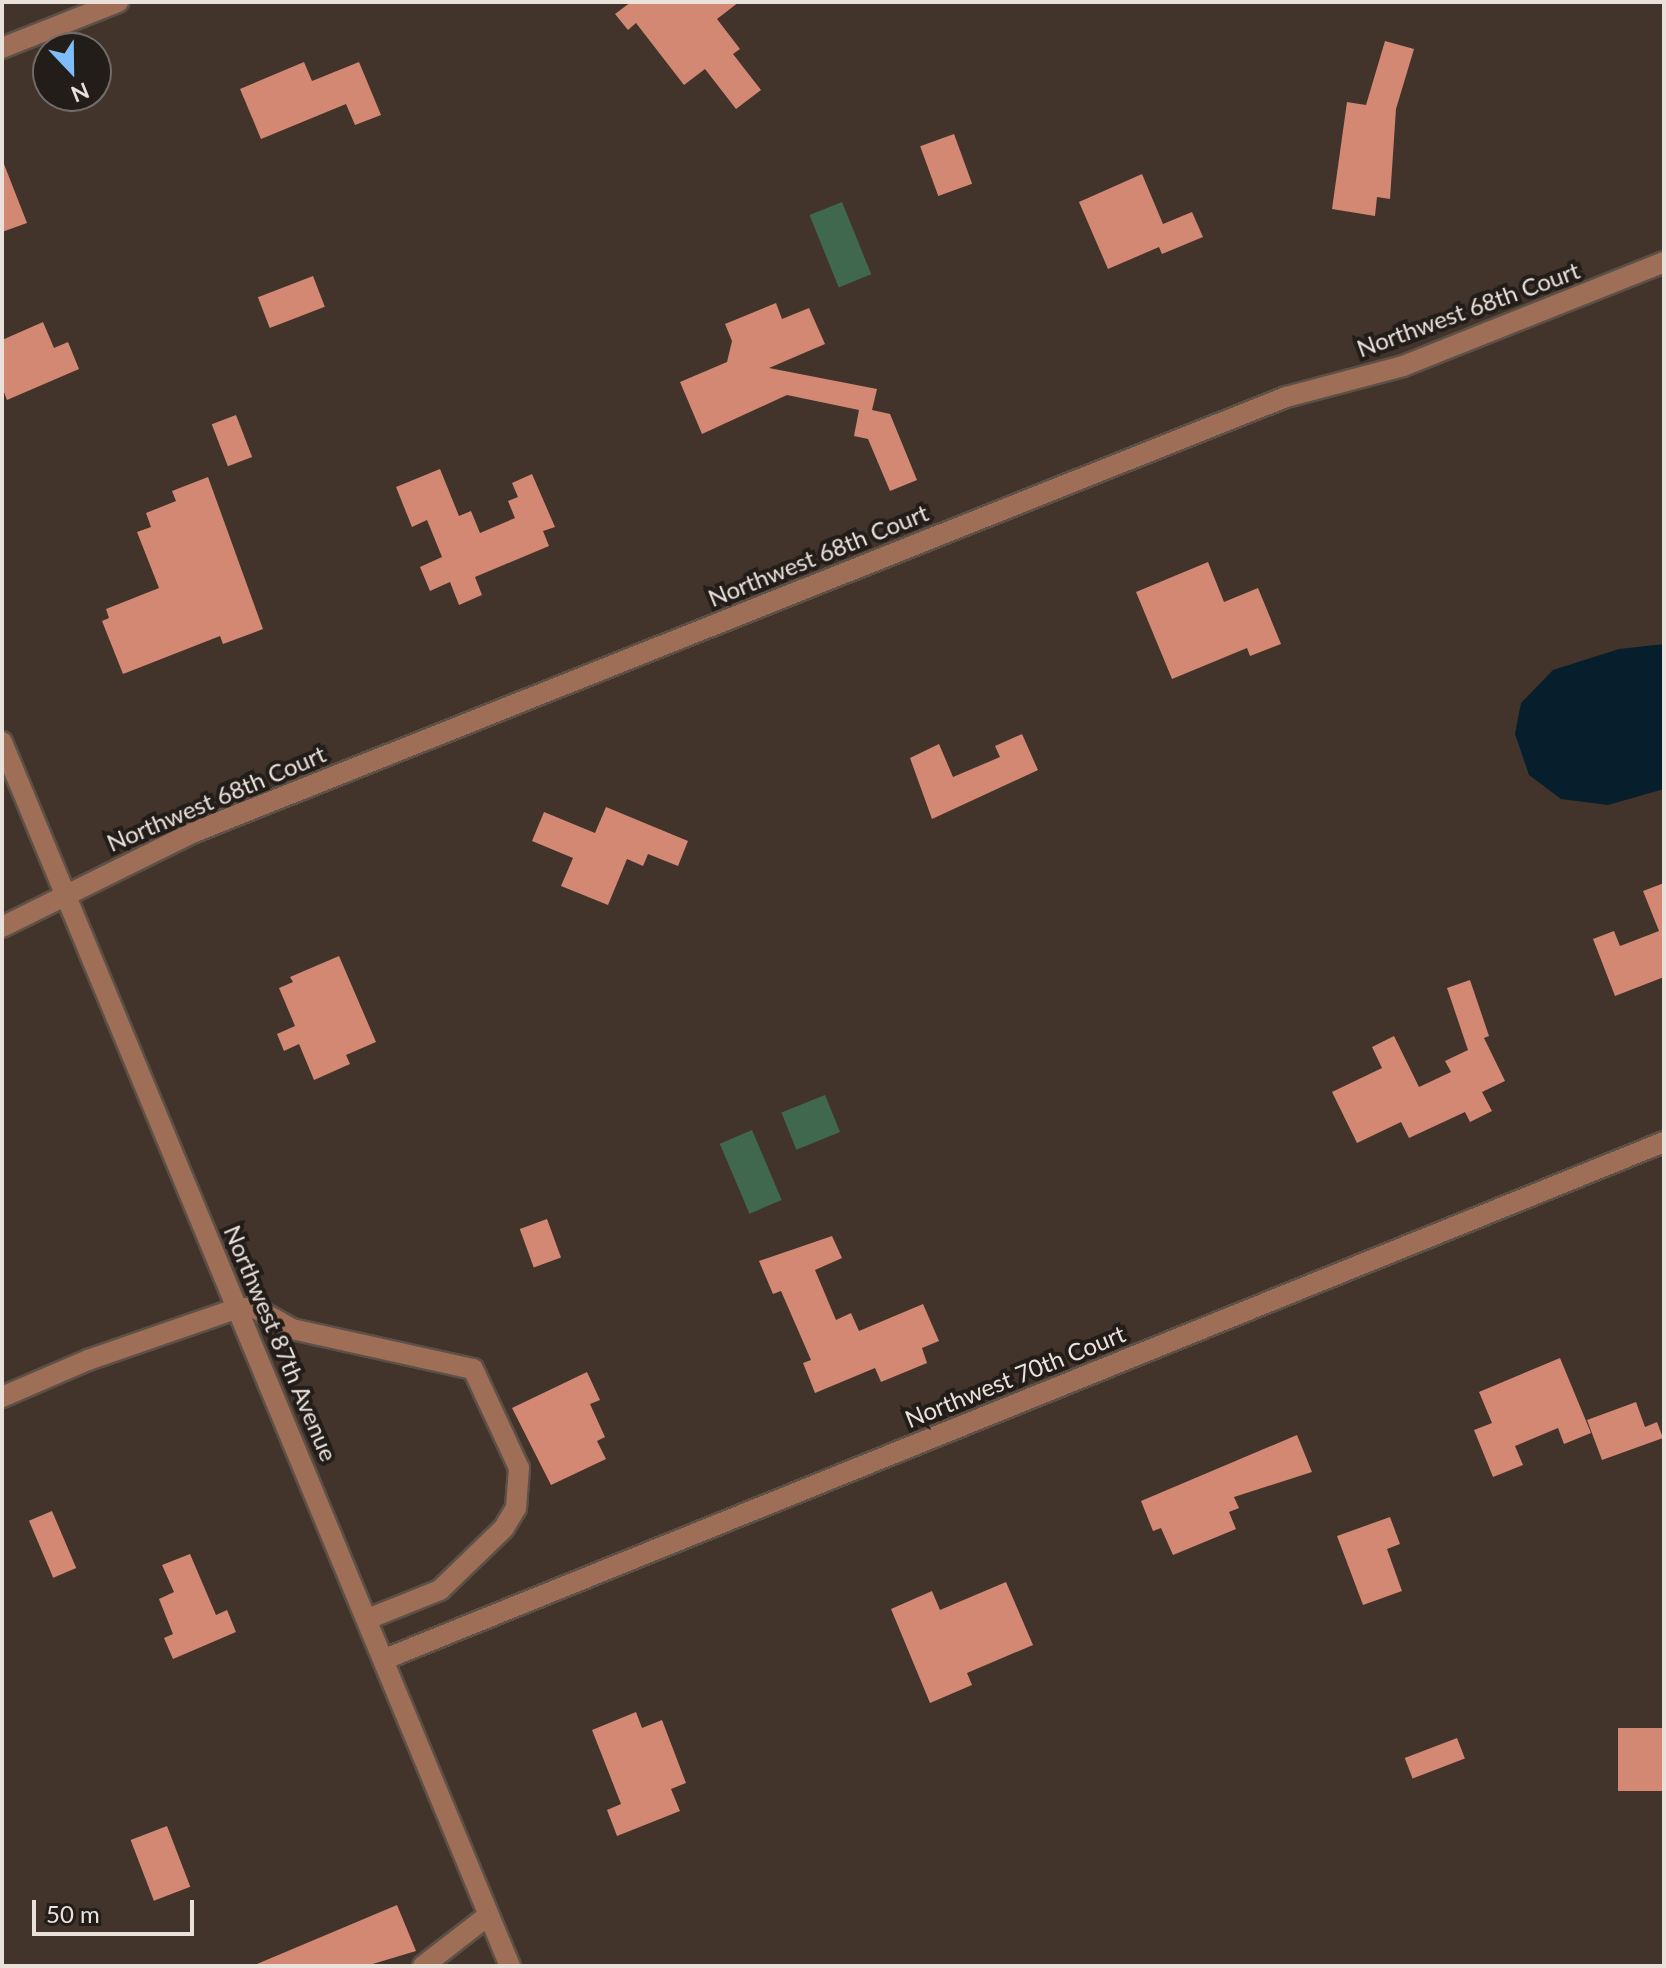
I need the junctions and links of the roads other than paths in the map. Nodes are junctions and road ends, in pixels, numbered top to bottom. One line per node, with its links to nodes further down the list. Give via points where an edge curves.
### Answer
1 (118, 2): 2 (street)
2 (2, 48)
3 (1664, 262): 5 (street, Northwest 68th Court, via 1403,366 1286,397 192,833)
4 (2, 742): 5 (street, Northwest 87th Avenue)
5 (64, 892): 6 (street, Northwest 68th Court); 8 (street, Northwest 87th Avenue)
6 (2, 927)
7 (1664, 1142): 11 (street, Northwest 70th Court)
8 (238, 1308): 9 (street, via 88,1360); 10 (street, Northwest 87th Avenue); 10 (street, via 255,1308 292,1329 473,1369 511,1445 521,1488 504,1528 440,1590)
9 (2, 1397)
10 (368, 1619): 11 (street, Northwest 87th Avenue)
11 (385, 1659): 12 (street, Northwest 87th Avenue)
12 (489, 1915): 13 (street); 14 (street, Northwest 87th Avenue)
13 (423, 1966)
14 (510, 1966)

